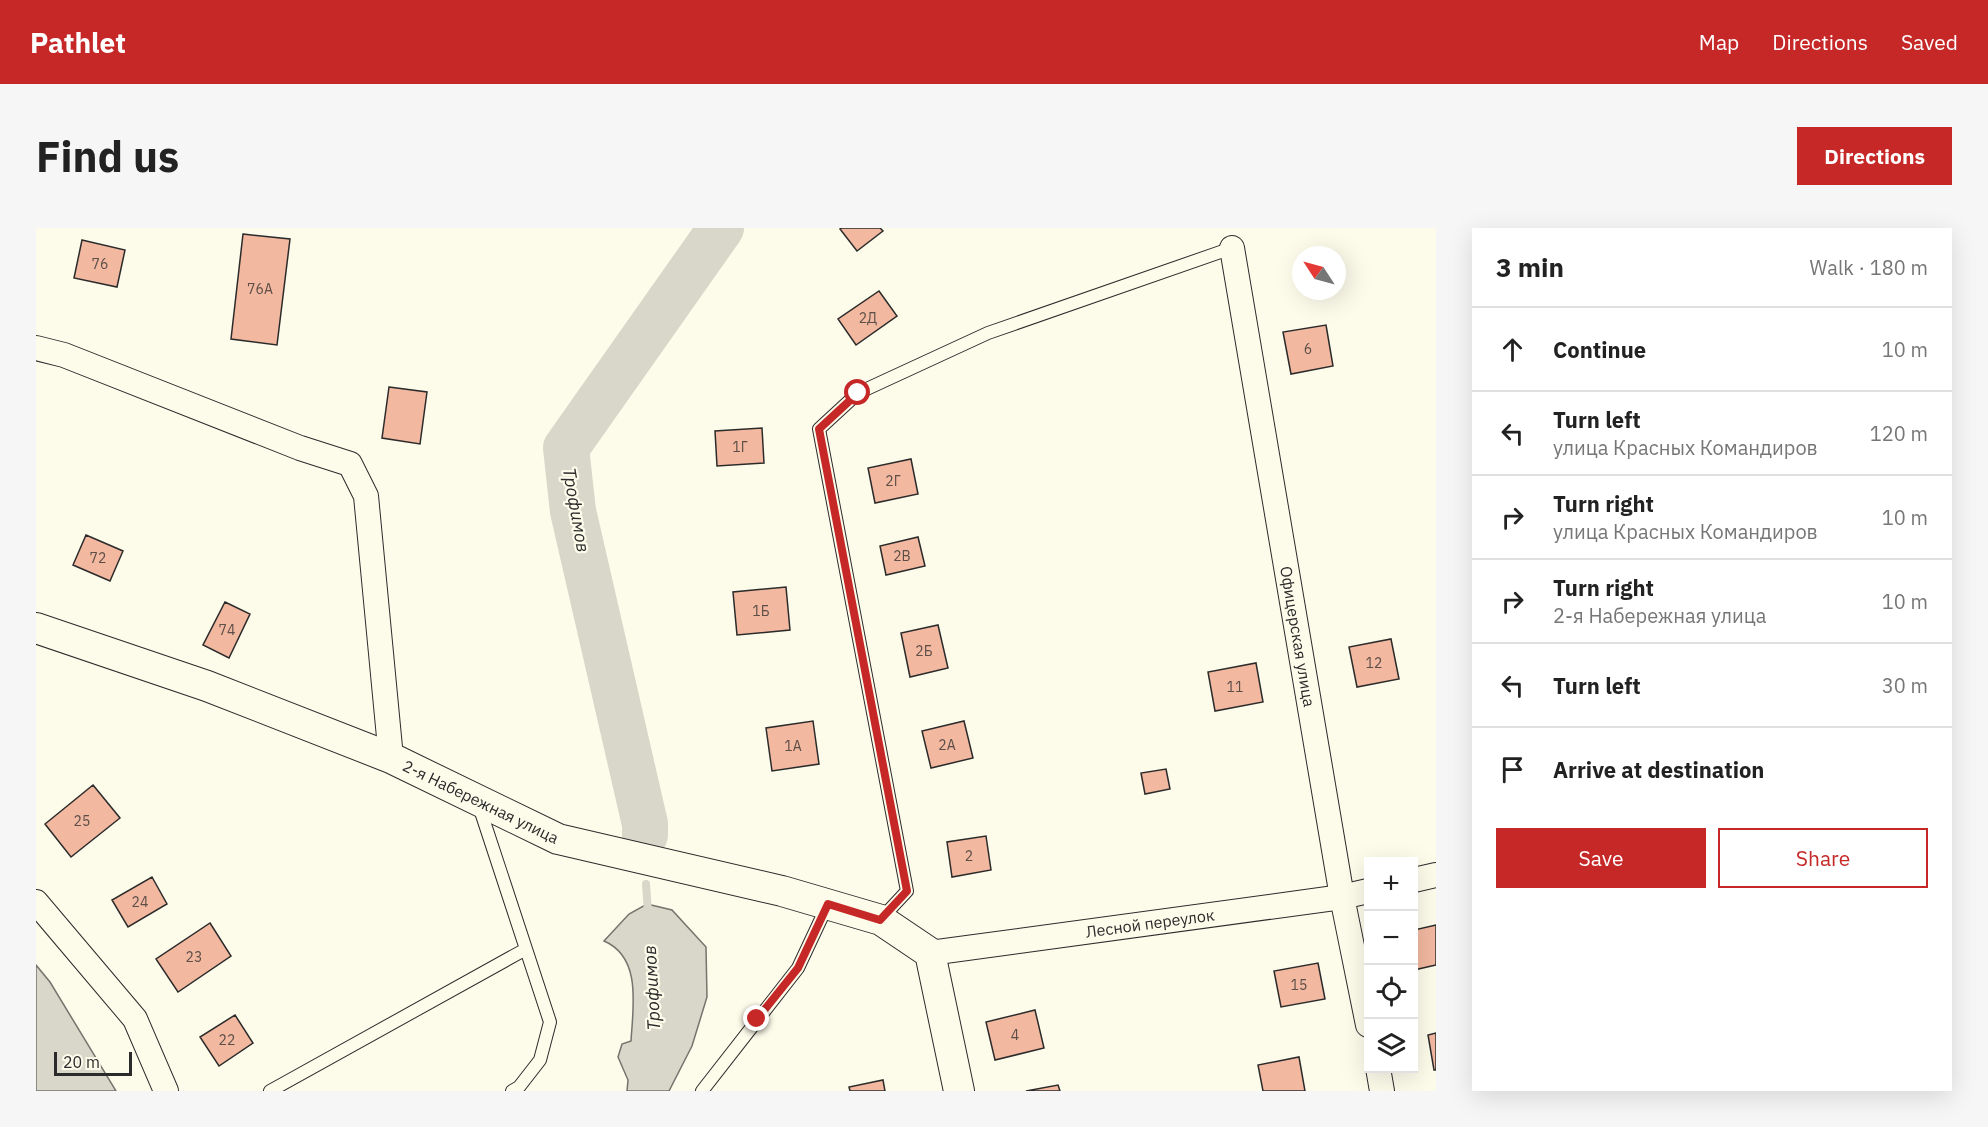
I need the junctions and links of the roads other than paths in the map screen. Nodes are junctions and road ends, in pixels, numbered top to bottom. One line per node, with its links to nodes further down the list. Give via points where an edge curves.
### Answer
1 (1232, 248): 9 (street, Офицерская улица); 12 (lane, via 988,333 858,393 819,429 907,891)
2 (36, 348): 4 (street, via 64,355 350,464 366,496)
3 (36, 628): 4 (street, 2-я Набережная улица, via 207,686)
4 (391, 758): 5 (street, 2-я Набережная улица)
5 (477, 800): 11 (street, 2-я Набережная улица, via 558,839); 13 (lane)
6 (1436, 875): 7 (street)
7 (1418, 879)
8 (1364, 892): 9 (street, Лесной переулок)
9 (1342, 897): 14 (street, Лесной переулок); 15 (street, Офицерская улица)
10 (36, 902): 17 (street, via 135,1018)
11 (828, 904): 12 (street, 2-я Набережная улица); 20 (lane, via 798,968)
12 (880, 920): 14 (street, 2-я Набережная улица)
13 (526, 949): 18 (lane); 19 (lane, via 550,1022 540,1060)
14 (930, 953): 21 (street)
15 (1367, 1019)
16 (1378, 1073): 22 (street)
17 (165, 1091)
18 (270, 1091)
19 (512, 1091)
20 (702, 1091)
21 (959, 1091)
22 (1382, 1091)

